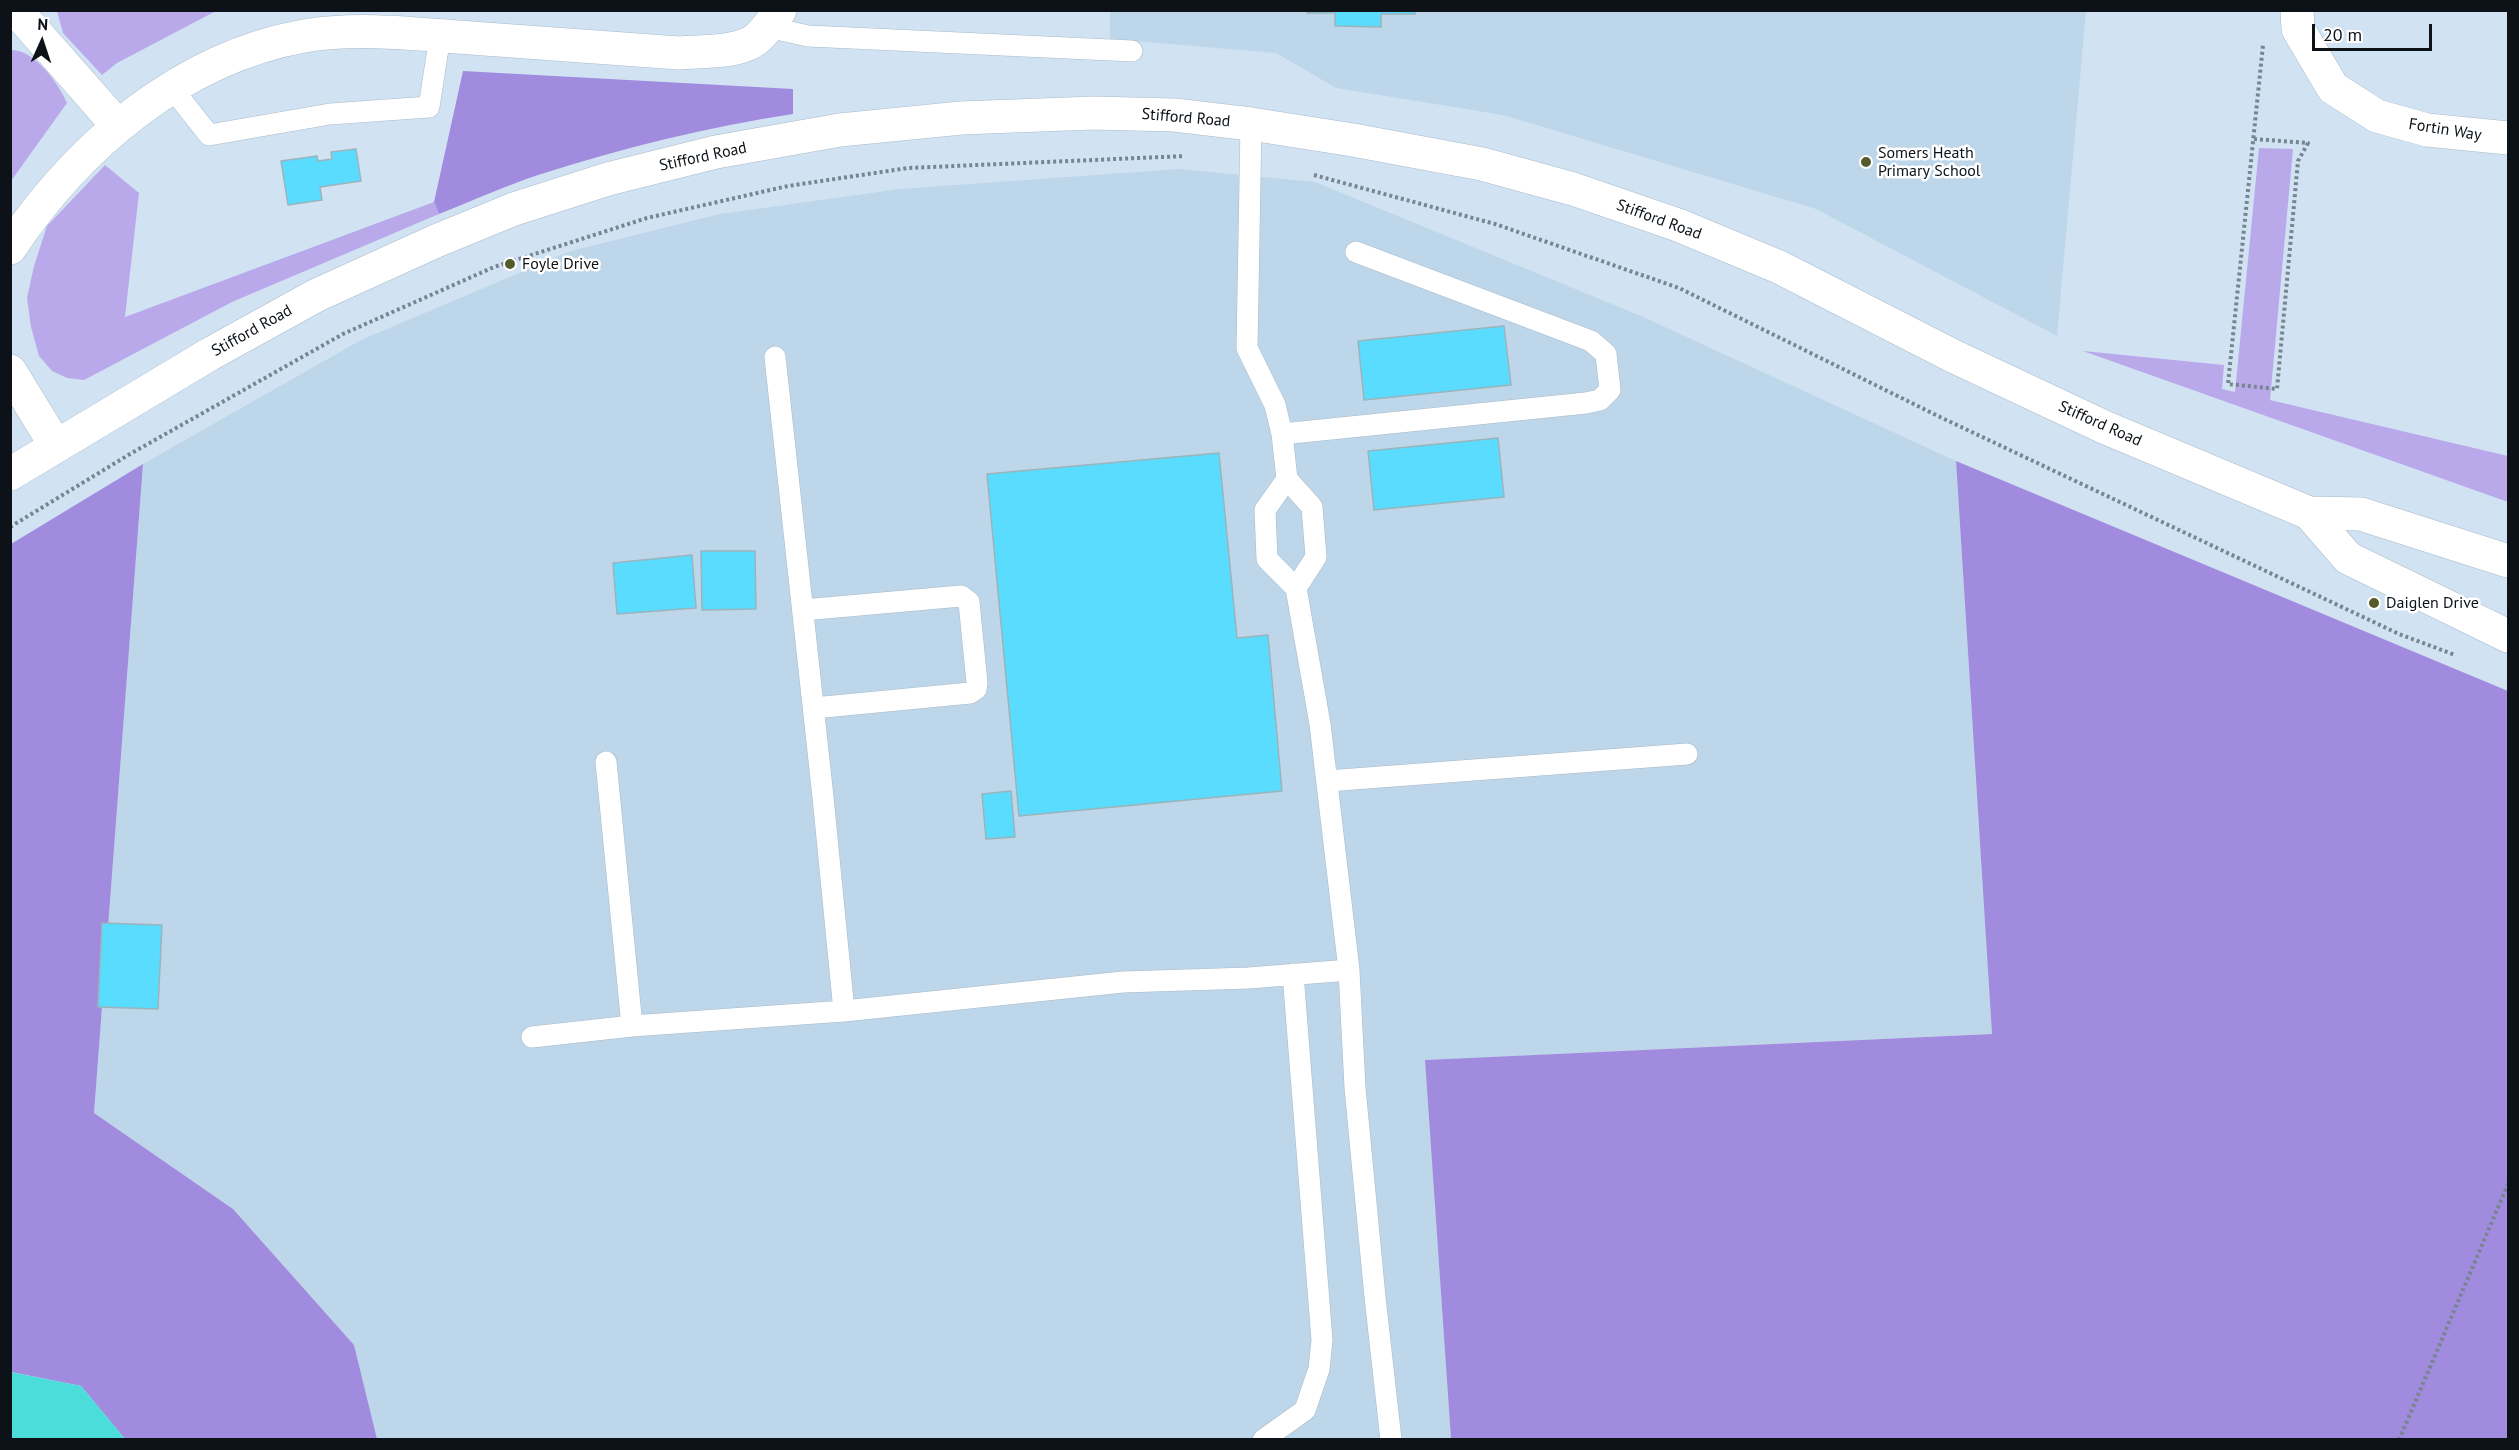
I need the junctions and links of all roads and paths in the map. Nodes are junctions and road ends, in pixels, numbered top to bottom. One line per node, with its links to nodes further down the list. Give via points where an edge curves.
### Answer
1 (16, 10): 8 (main road)
2 (774, 19): 4 (main road, via 750,44 679,53); 5 (lane, via 808,36)
3 (2298, 20): 9 (main road, Fortin Way, via 2333,88 2377,116 2427,130); 10 (path, via 2263,39)
4 (440, 36): 6 (main road, via 349,31 303,36 250,50); 6 (lane, via 429,106 330,114 209,135)
5 (1132, 51)
6 (171, 87): 8 (main road)
7 (1251, 124): 17 (lane, via 1247,348 1275,405); 18 (main road, Stifford Road, via 1174,115 1093,113 961,118 840,130 716,152 608,179 514,209 317,296 210,354); 21 (main road, Stifford Road, via 1482,164 1574,189 1678,225 1779,267 2104,427)
8 (118, 126): 13 (main road, via 72,170)
9 (2508, 138)
10 (2254, 139): 10 (path, via 2308,143 2298,161 2277,389 2228,384)
11 (1188, 156): 22 (path, via 908,168 788,186 647,218 494,267 343,334)
12 (1313, 174): 27 (path, via 1495,224 1679,288 1951,422 2388,628)
13 (10, 248)
14 (1356, 252): 17 (lane, via 1591,341 1606,354 1610,390 1600,400 1586,404)
15 (775, 357): 25 (lane)
16 (10, 371): 18 (main road)
17 (1282, 434): 20 (lane)
18 (56, 446): 19 (main road, Stifford Road)
19 (10, 474)
20 (1287, 479): 24 (lane, via 1312,507 1316,557); 24 (lane, via 1265,510 1267,560)
21 (2309, 513): 23 (main road, Stifford Road, via 2361,514); 26 (main road, Stifford Road, via 2348,558)
22 (10, 526)
23 (2508, 561)
24 (1296, 588): 31 (lane)
25 (803, 610): 28 (lane); 28 (lane, via 961,596 969,602 976,689 970,693)
26 (2508, 636)
27 (2465, 658)
28 (813, 708): 34 (lane)
29 (1687, 754): 31 (lane)
30 (606, 762): 35 (lane)
31 (1327, 782): 32 (lane)
32 (1349, 970): 33 (lane); 39 (lane, via 1355,1088)
33 (1293, 974): 34 (lane, via 1123,982); 38 (lane, via 1322,1340 1319,1370 1305,1410)
34 (844, 1011): 35 (lane)
35 (632, 1026): 36 (lane)
36 (532, 1037)
37 (2508, 1184): 40 (path)
38 (1263, 1440)
39 (1391, 1440)
40 (2399, 1440)

